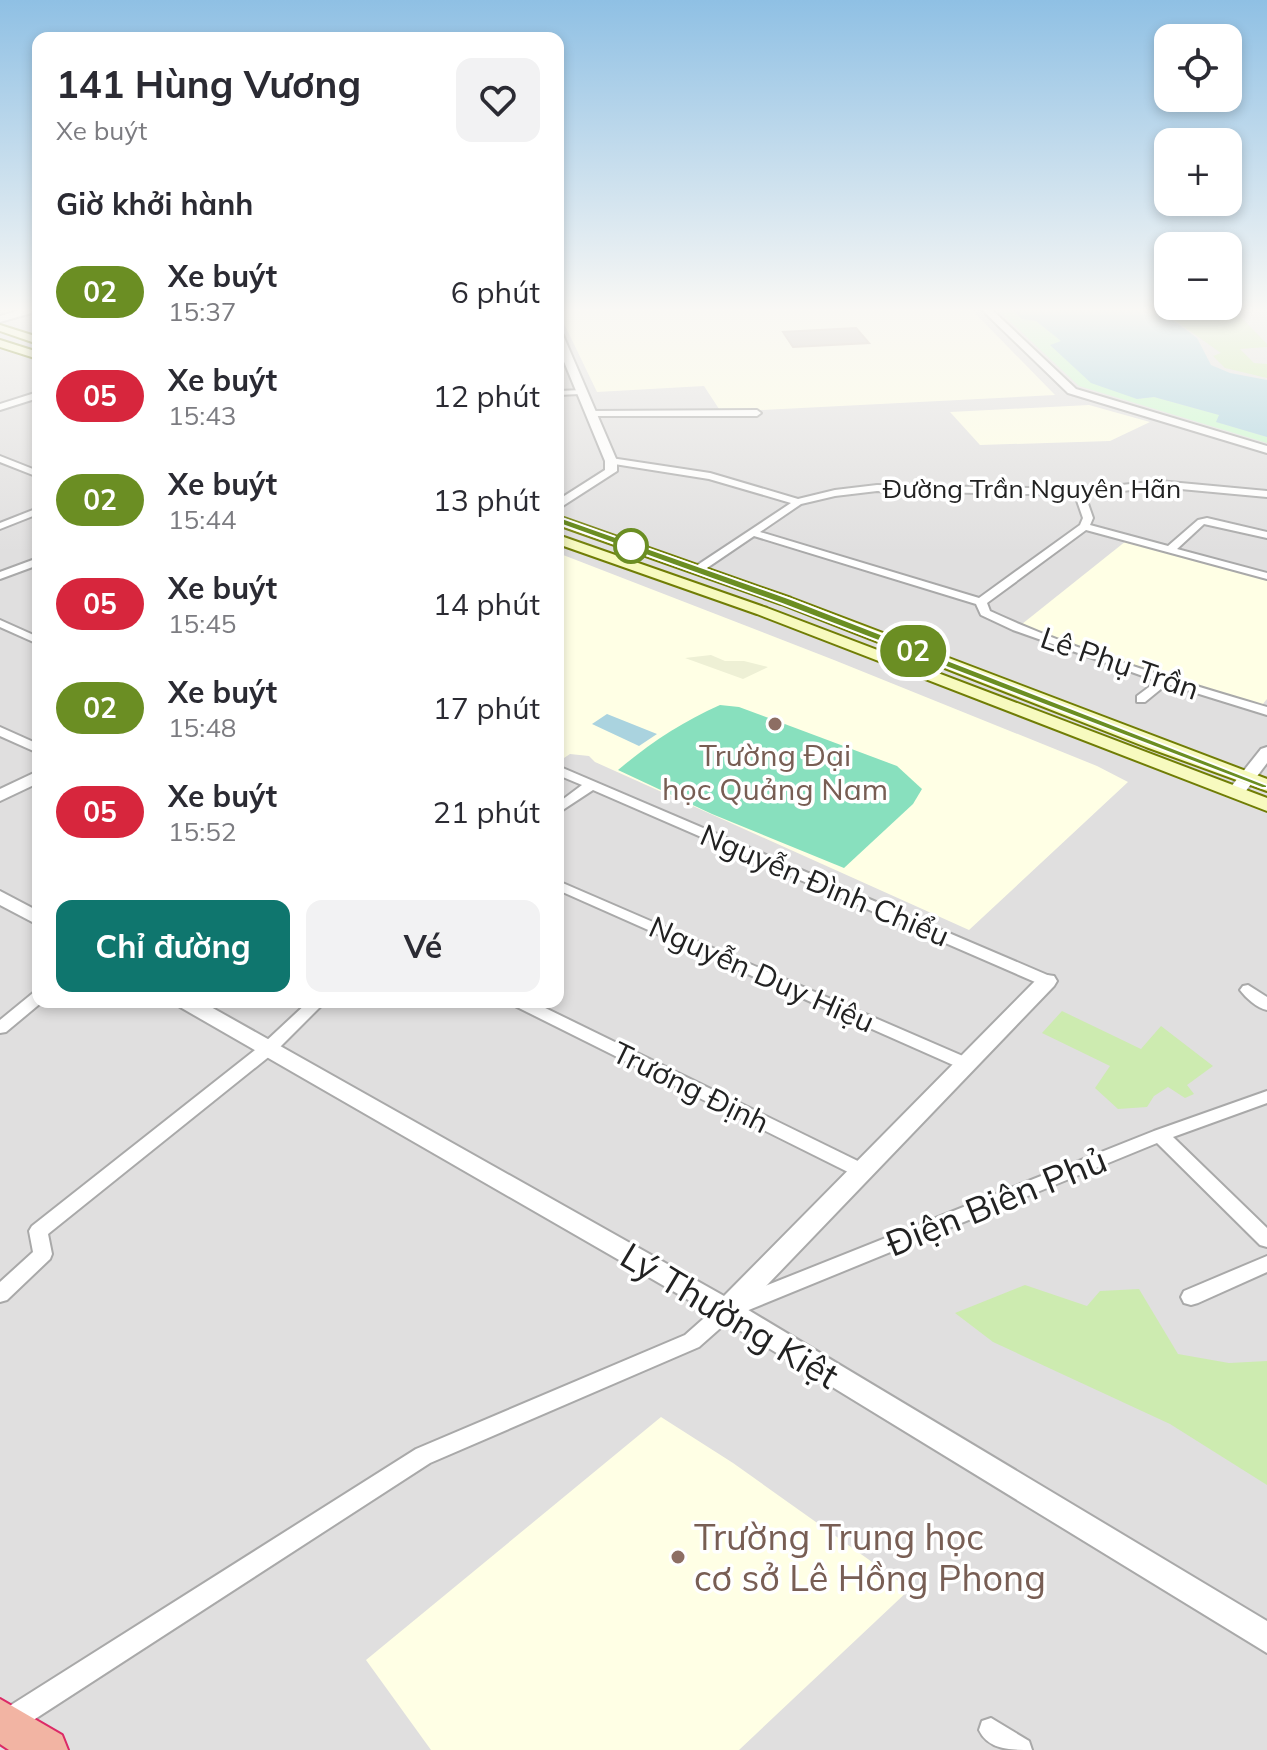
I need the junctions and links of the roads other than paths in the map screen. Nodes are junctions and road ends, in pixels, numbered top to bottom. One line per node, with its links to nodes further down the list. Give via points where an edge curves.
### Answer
1 (1071, 390): 8 (street)
2 (580, 392): 3 (street); 7 (street)
3 (564, 393)
4 (32, 397): 5 (street)
5 (0, 407)
6 (757, 413): 7 (street)
7 (592, 414): 10 (street)
8 (1267, 450)
9 (0, 459): 11 (street)
10 (611, 461): 14 (street, via 611,471); 15 (street, via 710,476)
11 (32, 472)
12 (1079, 492): 13 (street, Đường Trần Nguyên Hãn, via 1159,484); 15 (street, Đường Trần Nguyên Hãn, via 877,488); 19 (street, via 1088,518)
13 (1267, 494)
14 (564, 501)
15 (798, 502): 20 (street)
16 (32, 513): 18 (street)
17 (564, 522): 25 (main road)
18 (0, 526)
19 (1084, 527): 23 (street); 28 (street)
20 (754, 533): 25 (street); 28 (street)
21 (1267, 535): 23 (street, via 1207,521)
22 (564, 541): 42 (main road)
23 (1170, 550): 27 (street)
24 (32, 563): 26 (street)
25 (697, 570): 38 (main road)
26 (0, 576)
27 (1267, 576)
28 (981, 602): 31 (street, Lê Phụ Trần, via 994,619)
29 (0, 623): 30 (street)
30 (32, 638)
31 (1165, 680): 32 (street); 33 (street, Lê Phụ Trần)
32 (1141, 699)
33 (1267, 711)
34 (0, 731): 35 (street)
35 (32, 746)
36 (1267, 752): 38 (street)
37 (564, 772): 40 (street, Nguyễn Đình Chiểu)
38 (1248, 777): 41 (main road); 42 (street)
39 (32, 779): 43 (street)
40 (592, 784): 44 (street); 49 (street, Nguyễn Đình Chiểu)
41 (1267, 785)
42 (1236, 792): 45 (main road)
43 (0, 796)
44 (564, 805)
45 (1267, 805)
46 (564, 888): 58 (street, Nguyễn Duy Hiệu)
47 (0, 897): 48 (street)
48 (32, 916)
49 (1047, 981): 58 (street)
50 (1248, 990): 52 (street)
51 (32, 1002): 56 (street)
52 (1267, 1005)
53 (198, 1008): 57 (street, Lý Thường Kiệt)
54 (311, 1008): 57 (street)
55 (532, 1008): 61 (street, Trương Định)
56 (0, 1028)
57 (270, 1047): 64 (street, via 38,1231 43,1254); 66 (street, Lý Thường Kiệt)
58 (966, 1064): 61 (street)
59 (1267, 1097): 60 (street, Điện Biên Phủ)
60 (1160, 1135): 62 (street); 66 (street, Điện Biên Phủ)
61 (862, 1171): 66 (street)
62 (1267, 1240)
63 (1267, 1264): 65 (street)
64 (0, 1294)
65 (1191, 1297)
66 (727, 1310): 67 (street, Lý Thường Kiệt); 68 (street, Điện Biên Phủ, via 692,1341 423,1456)
67 (1267, 1638)
68 (3, 1721): 70 (highway)
69 (991, 1730): 71 (street)
70 (47, 1750)
71 (1020, 1750)

